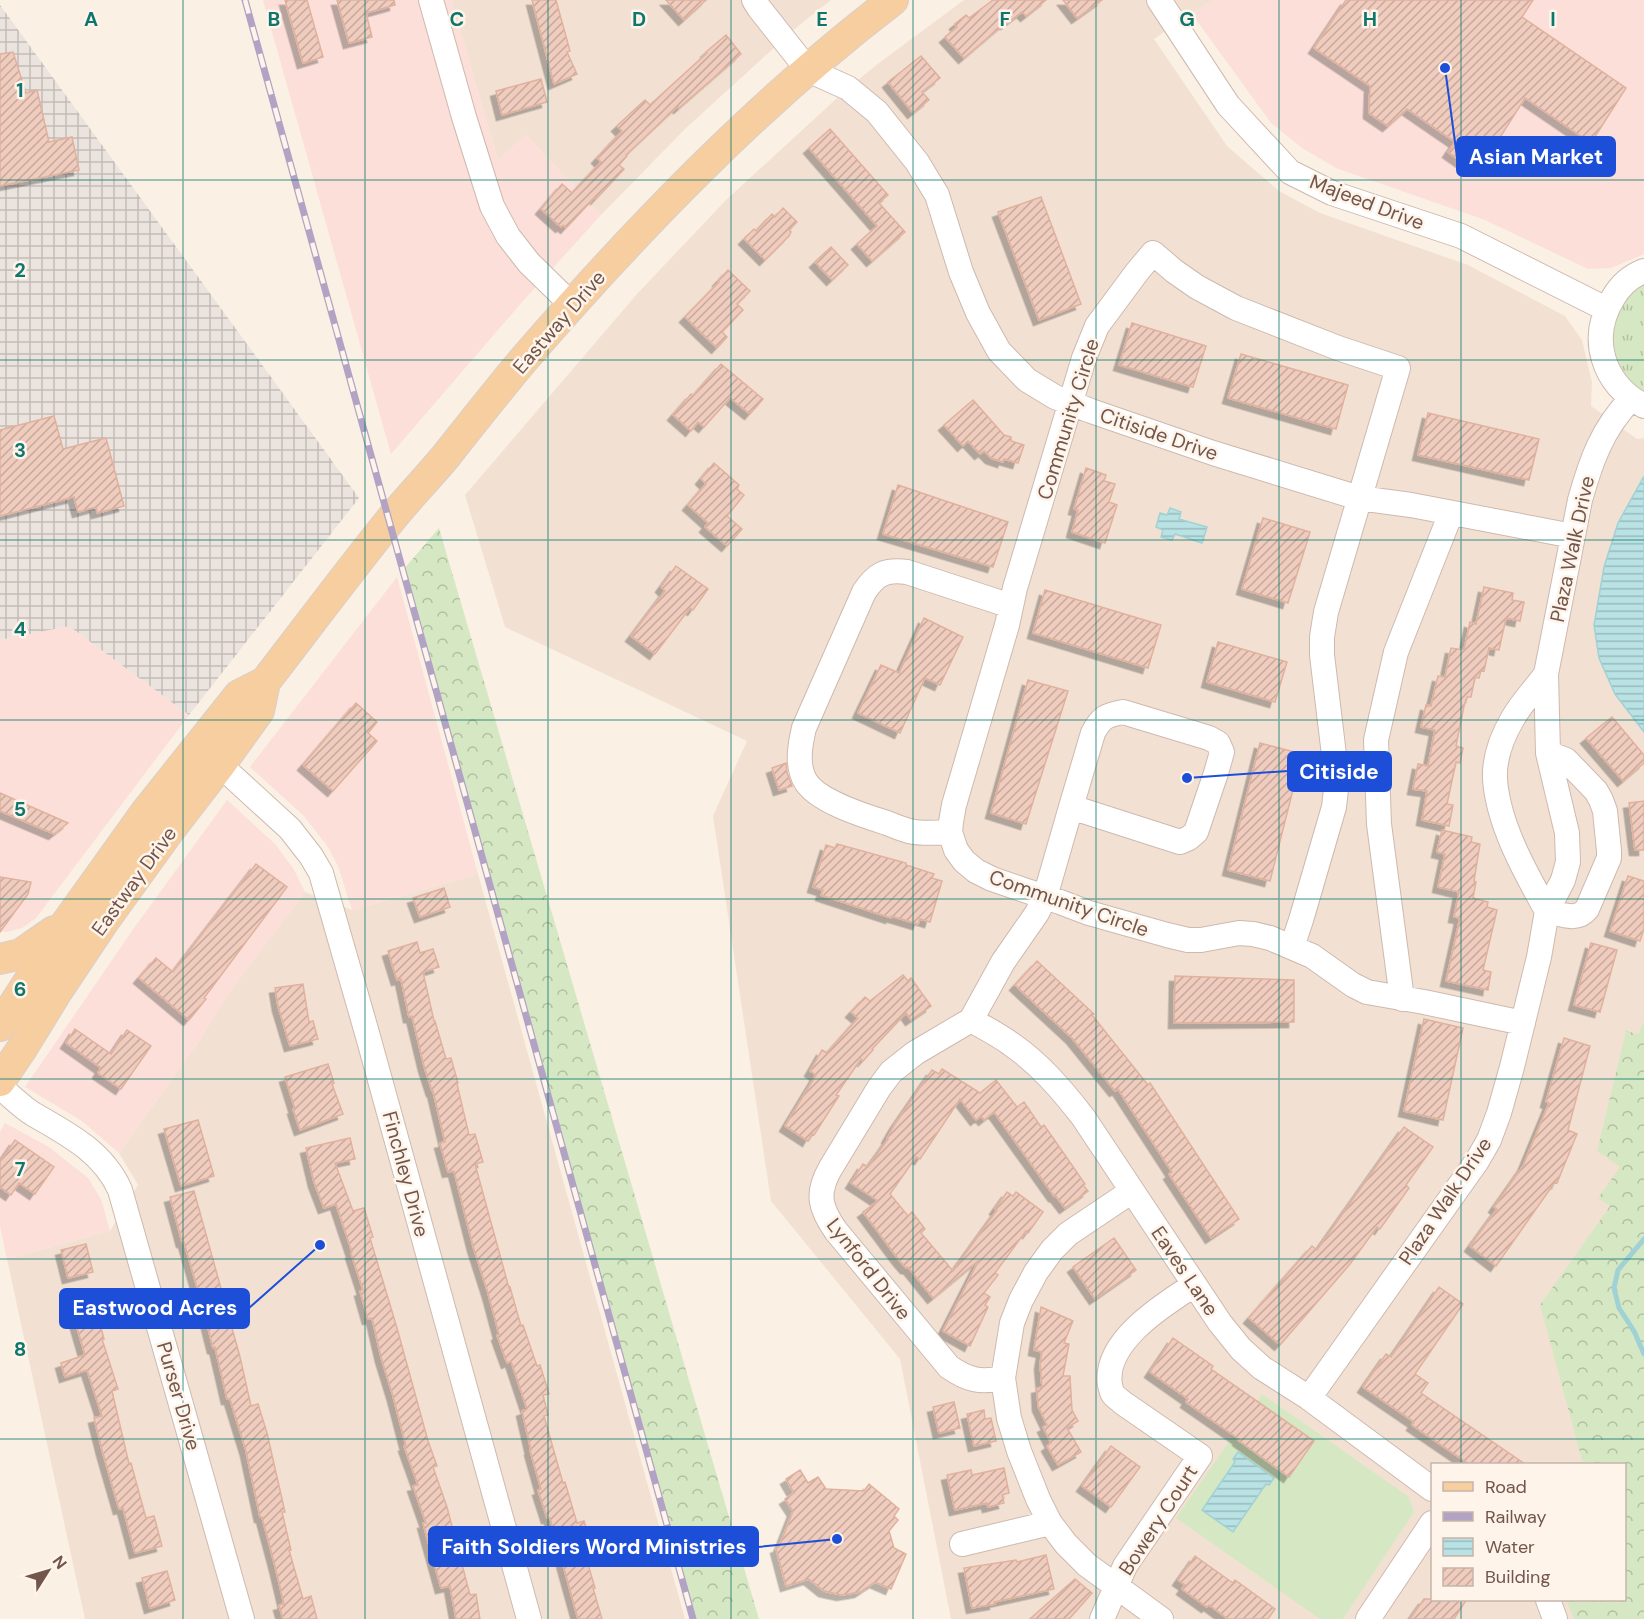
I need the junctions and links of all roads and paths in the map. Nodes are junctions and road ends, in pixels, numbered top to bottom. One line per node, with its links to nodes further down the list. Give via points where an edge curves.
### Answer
1 (431, 0): 7 (street, via 492,206 529,263)
2 (754, 0): 5 (street)
3 (893, 0): 5 (main road, Eastway Drive)
4 (1159, 0): 8 (street, Majeed Drive, via 1228,105 1290,172 1332,193 1461,236)
5 (808, 70): 7 (main road, Eastway Drive, via 701,168); 9 (street, Citiside Drive, via 848,88 877,112 917,162 937,195 961,272 999,351 1027,380)
6 (1644, 271): 8 (street, via 1618,290)
7 (572, 305): 16 (main road, Eastway Drive, via 389,522)
8 (1606, 309): 10 (street, via 1601,325 1603,358 1619,388)
9 (1070, 403): 11 (street, Citiside Drive); 11 (street, Community Circle, via 1097,326 1153,253 1189,281 1236,308 1398,368); 14 (street, Community Circle)
10 (1637, 403): 13 (street, Plaza Walk Drive, via 1616,416 1598,446 1587,473)
11 (1359, 498): 12 (street, Citiside Drive); 24 (street, Community Circle, via 1322,638 1337,780 1334,807)
12 (1451, 513): 13 (street, Citiside Drive); 26 (street, via 1396,652 1376,740 1379,824)
13 (1573, 536): 15 (street, Plaza Walk Drive)
14 (1011, 606): 20 (street, Community Circle, via 954,805); 20 (street, via 907,572 879,575 864,592 804,728 800,743 802,773 815,791 850,810 909,831)
15 (1546, 674): 17 (street, Plaza Walk Drive); 22 (street, Plaza Walk Drive, via 1514,716 1497,758 1495,778 1509,835)
16 (265, 682): 18 (main road, Eastway Drive, via 259,711); 23 (main road, Eastway Drive, via 239,695 145,813)
17 (1548, 753): 22 (street, Plaza Walk Drive, via 1567,833 1568,862); 22 (street, via 1566,760 1596,791 1605,811 1610,851 1583,915)
18 (220, 765): 30 (main road, Eastway Drive, via 91,940); 43 (street, Finchley Drive, via 290,829 321,873)
19 (1071, 807): 19 (street, via 1093,733 1109,715 1123,712 1211,739 1222,752 1196,832 1180,842); 21 (street)
20 (950, 832): 21 (street, Community Circle, via 956,850 976,871)
21 (1045, 897): 24 (street, Community Circle, via 1188,940 1246,934); 27 (street)
22 (1547, 911): 28 (street, Plaza Walk Drive)
23 (67, 922): 25 (main road, via 21,954); 29 (main road, Eastway Drive)
24 (1292, 946): 26 (street, Community Circle, via 1367,993)
25 (0, 959)
26 (1402, 999): 28 (street, Community Circle)
27 (971, 1020): 32 (street, Eaves Lane, via 1012,1044 1062,1090); 34 (street, Lynford Drive, via 891,1072 830,1169 821,1199 836,1231 949,1367 977,1381)
28 (1523, 1023): 35 (street, Plaza Walk Drive, via 1489,1140)
29 (0, 1026)
30 (0, 1081)
31 (0, 1088): 42 (street, Purser Drive, via 92,1151 115,1179)
32 (1132, 1191): 33 (street, Eaves Lane); 34 (street, via 1068,1234 1036,1272 1012,1323)
33 (1194, 1285): 35 (street, Eaves Lane, via 1241,1349 1262,1368); 40 (street, Bowery Court, via 1134,1330 1120,1348 1109,1375 1112,1393 1123,1403 1200,1456 1125,1566)
34 (1003, 1378): 37 (street, via 1019,1451)
35 (1309, 1398): 36 (street, Eaves Lane)
36 (1431, 1488)
37 (1050, 1523): 39 (street); 40 (street, via 1086,1565)
38 (1431, 1524): 46 (street)
39 (962, 1544)
40 (1116, 1586): 44 (street); 45 (street)
41 (1549, 1601): 47 (street)
42 (242, 1619)
43 (530, 1619)
44 (1102, 1619)
45 (1161, 1619)
46 (1368, 1619)
47 (1555, 1619)

